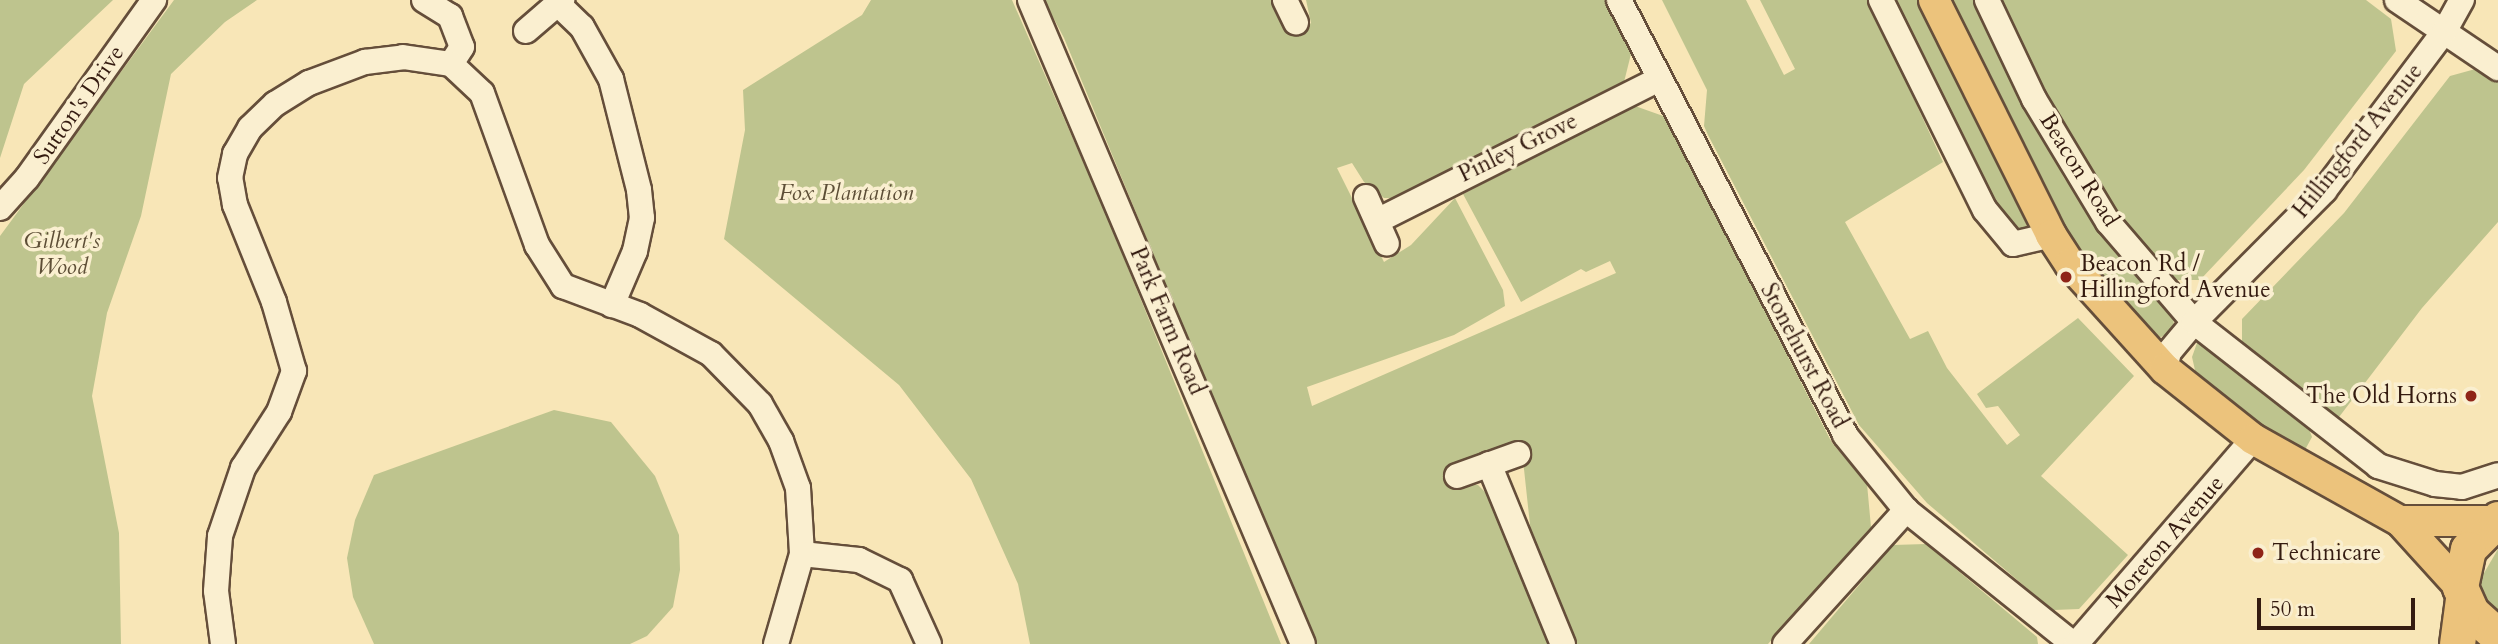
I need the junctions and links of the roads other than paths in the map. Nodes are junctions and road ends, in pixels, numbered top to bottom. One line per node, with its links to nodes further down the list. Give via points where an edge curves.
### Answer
1 (154, 0): 19 (street, Sutton's Drive, via 27,178)
2 (424, 0): 15 (street, via 450,16 462,47)
3 (1030, 0): 38 (street, Park Farm Road)
4 (1285, 0): 12 (street)
5 (1619, 0): 17 (street, Stonehurst Road)
6 (1881, 0): 20 (street, via 1985,210 2013,244)
7 (1934, 0): 20 (main road)
8 (1987, 0): 22 (street, Beacon Road, via 2034,99 2108,222)
9 (2397, 0): 14 (street)
10 (2462, 0): 14 (street, Hillingford Avenue)
11 (560, 2): 13 (street); 21 (street, via 588,35 611,79 639,190 642,218 635,251)
12 (1296, 23)
13 (526, 31)
14 (2444, 32): 16 (street); 22 (street, Hillingford Avenue, via 2324,191)
15 (451, 64): 21 (street, via 482,93 551,273 581,296); 35 (street, via 403,57 365,62 309,83 275,104 250,128 235,154 230,178 235,205 274,302 294,371 279,412 243,468 220,536 216,591)
16 (2498, 68)
17 (1659, 79): 18 (street, Pinley Grove, via 1383,232); 29 (street, Stonehurst Road, via 1845,435)
18 (1366, 197)
19 (0, 208)
20 (2051, 235): 23 (main road, via 2070,264)
21 (612, 304): 32 (street, via 711,354 760,404 781,441 798,488)
22 (2194, 321): 23 (street, Hillingford Avenue, via 2169,352); 27 (street, Beacon Road, via 2378,466 2435,484 2462,487)
23 (2165, 369): 24 (main road)
24 (2253, 439): 31 (main road); 41 (street, Moreton Avenue)
25 (1518, 454): 26 (street)
26 (1489, 464): 28 (street); 39 (street)
27 (2498, 475)
28 (1457, 476)
29 (1906, 510): 40 (street); 41 (street, Stonehurst Road)
30 (2496, 520): 31 (main road); 33 (highway, via 2468,549)
31 (2400, 521): 33 (main road)
32 (802, 554): 36 (street); 37 (street, via 859,560 900,580)
33 (2462, 593): 34 (highway, via 2480,624); 42 (highway)
34 (2498, 636)
35 (223, 644)
36 (776, 644)
37 (929, 644)
38 (1303, 644)
39 (1563, 644)
40 (1785, 644)
41 (2075, 644)
42 (2457, 644)

